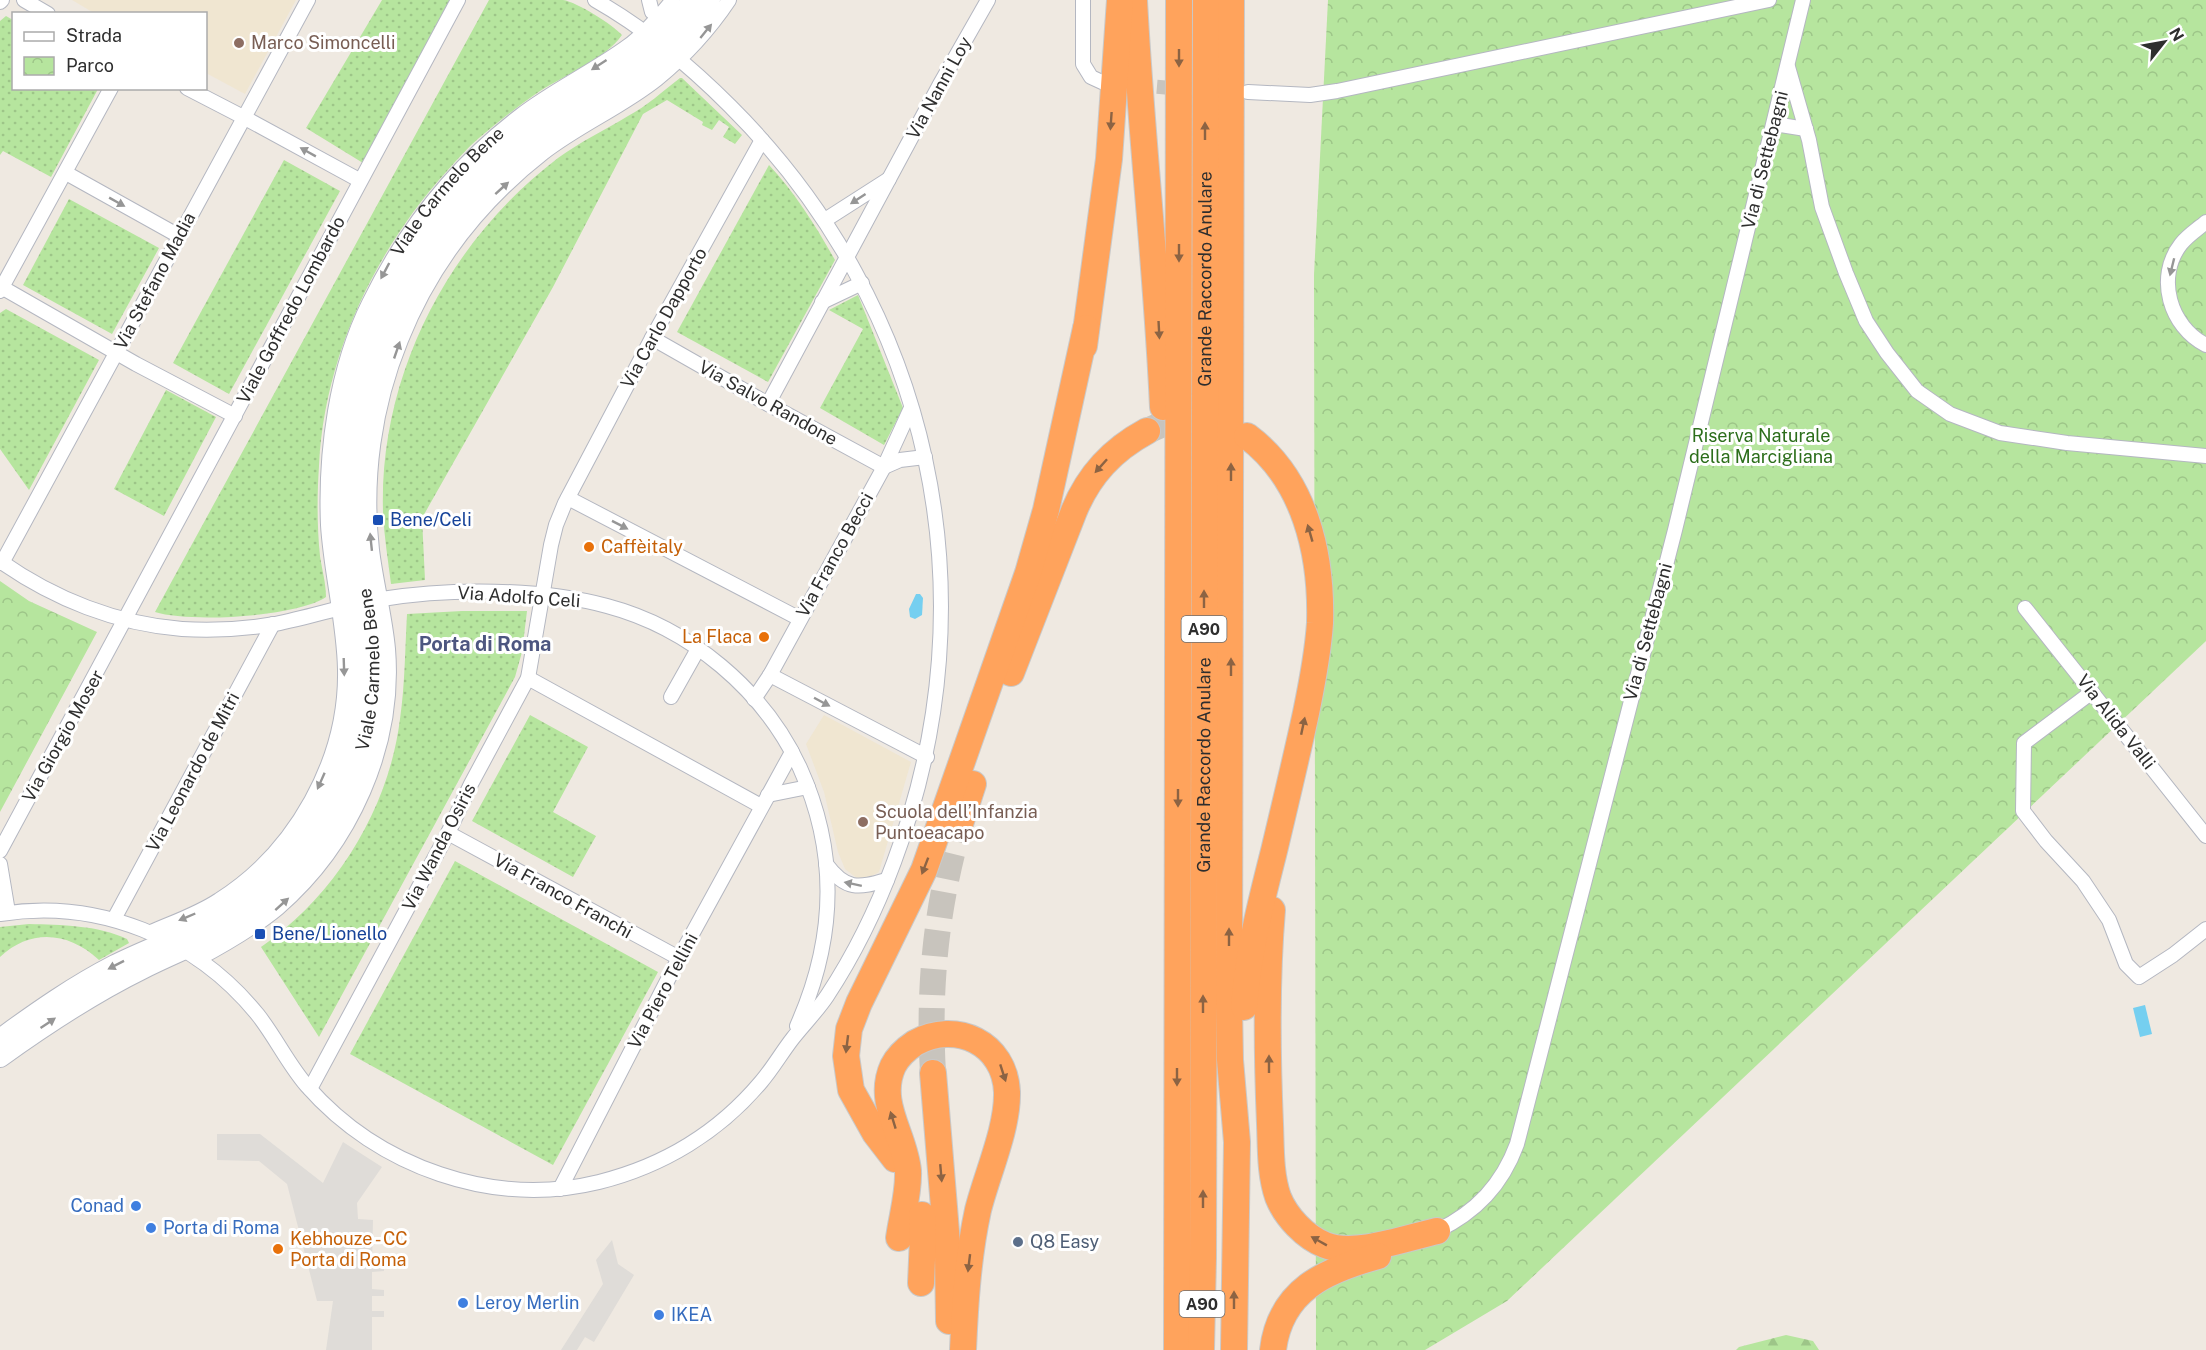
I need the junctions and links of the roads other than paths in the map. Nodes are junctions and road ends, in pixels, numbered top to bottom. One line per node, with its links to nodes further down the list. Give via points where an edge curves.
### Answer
1 (24, 0): 18 (street)
2 (308, 0): 26 (street, Via Stefano Madia)
3 (458, 0): 33 (street, Viale Goffredo Lombardo)
4 (595, 0): 19 (street)
5 (673, 0): 19 (street, Viale Carmelo Bene)
6 (692, 0): 19 (street, Viale Carmelo Bene)
7 (710, 0): 19 (street, Viale Carmelo Bene, via 686,33)
8 (729, 0): 19 (street, Viale Carmelo Bene, one-way to 8, via 700,38)
9 (988, 0): 32 (street, Via Nanni Loy)
10 (1083, 0): 21 (street, via 1083,64 1091,77)
11 (1120, 0): 41 (highway, one-way to 41, via 1109,159)
12 (1134, 0): 71 (highway, one-way to 71, via 1158,309 1164,456 1164,632)
13 (1179, 0): 71 (highway, Grande Raccordo Anulare / A90, one-way to 71)
14 (1206, 0): 106 (highway, Grande Raccordo Anulare / A90, one-way to 14)
15 (1231, 0): 96 (highway, Grande Raccordo Anulare, one-way to 15, via 1229,1005)
16 (1769, 0): 24 (street, via 1336,91)
17 (1803, 0): 20 (street, Via di Settebagni)
18 (45, 12)
19 (663, 45): 25 (street, Viale Carmelo Bene, one-way to 25, via 620,51); 29 (street); 30 (street, Viale Carmelo Bene, via 647,69)
20 (1788, 65): 27 (street, Via di Settebagni); 28 (street)
21 (1104, 83)
22 (110, 90): 31 (street)
23 (191, 90): 26 (street)
24 (1248, 92)
25 (519, 116): 30 (street, Viale Carmelo Bene); 50 (street, Viale Carmelo Bene, one-way to 50, via 452,177 392,258 354,337 335,406)
26 (245, 118): 33 (street, one-way to 26); 36 (street, Via Stefano Madia)
27 (1774, 124): 28 (street); 100 (street, Via di Settebagni, via 1675,530 1517,1144 1507,1169 1483,1200)
28 (1806, 129): 52 (street, via 1822,207 1866,321 1917,391 1950,414 2000,433)
29 (762, 140): 34 (street); 42 (street, Via Carlo Dapporto)
30 (526, 148): 50 (street, Viale Carmelo Bene, via 465,207 424,263 402,300 382,348 366,404); 51 (street, Viale Carmelo Bene, one-way to 30, via 400,340 449,251)
31 (66, 173): 36 (street, one-way to 36); 39 (street)
32 (891, 177): 34 (street, Via Nanni Loy, one-way to 34); 37 (street, Via Nanni Loy)
33 (359, 180): 47 (street, Viale Goffredo Lombardo)
34 (825, 220): 37 (street)
35 (2206, 222): 43 (street, one-way to 43, via 2181,244 2169,280 2173,311 2184,328)
36 (179, 236): 44 (street, Via Stefano Madia)
37 (848, 258): 38 (street); 40 (street, Via Nanni Loy)
38 (862, 283): 40 (street); 46 (street)
39 (2, 290): 44 (street)
40 (822, 302): 45 (street, Via Nanni Loy)
41 (1086, 328): 66 (highway, via 1072,444 1054,525); 97 (highway, one-way to 97, via 1046,510 1028,573 924,870 849,1029 846,1056 851,1090)
42 (652, 338): 45 (street, Via Salvo Randone); 55 (street, Via Carlo Dapporto)
43 (2206, 345)
44 (117, 352): 47 (street); 56 (street, Via Stefano Madia)
45 (768, 404): 54 (street, Via Salvo Randone)
46 (911, 408): 53 (street); 54 (street, Via Franco Becci)
47 (235, 416): 61 (street, Viale Goffredo Lombardo)
48 (1147, 431): 66 (highway, one-way to 66, via 1116,451 1085,487)
49 (1246, 436): 74 (highway, one-way to 49, via 1317,651 1317,567 1307,523 1290,484 1270,457)
50 (346, 444): 51 (street); 58 (street, Viale Carmelo Bene, via 343,528)
51 (371, 455): 58 (street, Viale Carmelo Bene, one-way to 51, via 370,533)
52 (2206, 456)
53 (925, 457): 54 (street); 73 (street, via 939,539 942,589 939,672)
54 (884, 466): 60 (street, Via Franco Becci)
55 (568, 498): 57 (street, Via Carlo Dapporto, via 553,535); 60 (street, one-way to 60)
56 (1, 562): 61 (street, Via Adolfo Celi, via 54,593)
57 (543, 595): 58 (street, Via Adolfo Celi, via 464,592); 63 (street, Via Adolfo Celi, via 593,602 626,612); 65 (street, Via Wanda Osiris)
58 (360, 604): 62 (street, Via Adolfo Celi); 70 (street, Viale Carmelo Bene); 70 (street, Viale Carmelo Bene, via 389,663 386,707)
59 (2025, 608): 67 (street, Via Alida Valli)
60 (800, 619): 64 (street, Via Franco Becci)
61 (125, 621): 62 (street, Via Adolfo Celi, via 203,629); 80 (street, Via Giorgio Moser)
62 (273, 624): 86 (street, Via Leonardo de Mitri)
63 (698, 649): 68 (street); 69 (street, Via Adolfo Celi)
64 (771, 675): 69 (street, Via Franco Becci); 73 (street, one-way to 73)
65 (528, 678): 76 (street); 78 (street, Via Wanda Osiris)
66 (1005, 690): 77 (highway)
67 (2092, 692): 79 (street, Via Alida Valli); 87 (street, via 2024,743 2024,811 2083,881 2109,920 2126,964 2139,977)
68 (671, 697)
69 (754, 699): 72 (street, Via Adolfo Celi)
70 (361, 729): 81 (street, Viale Carmelo Bene); 81 (street, Viale Carmelo Bene, via 369,777 352,817)
71 (1179, 739): 105 (highway, Grande Raccordo Anulare / A90, one-way to 105)
72 (792, 752): 75 (street, Via Adolfo Celi); 76 (street, Via Piero Tellini)
73 (927, 757): 84 (street)
74 (1291, 783): 96 (highway, via 1248,965); 100 (highway, one-way to 74, via 1362,1247 1330,1247 1298,1226 1276,1191 1269,1107 1270,959 1274,893)
75 (808, 787): 76 (street); 83 (street, Via Adolfo Celi)
76 (764, 800): 90 (street, Via Piero Tellini)
77 (960, 824)
78 (448, 833): 90 (street, Via Franco Franchi); 95 (street, Via Wanda Osiris)
79 (2206, 836)
80 (0, 851)
81 (297, 859): 88 (street, Viale Carmelo Bene, one-way to 88, via 251,876 218,901); 89 (street, Viale Carmelo Bene, via 228,910); 89 (street, Viale Carmelo Bene, one-way to 81, via 239,936 264,919 295,892)
82 (0, 864): 85 (street)
83 (826, 864): 84 (street, one-way to 83, via 853,886); 92 (street, Via Adolfo Celi, via 828,912 822,952 807,1004)
84 (887, 880): 92 (street, via 836,982)
85 (4, 913): 86 (street, via 70,911)
86 (114, 919): 88 (street)
87 (2206, 929)
88 (151, 932): 89 (street)
89 (184, 950): 91 (street, Viale Carmelo Bene, one-way to 91, via 116,965 69,991); 93 (street, Viale Carmelo Bene, one-way to 89, via 78,1003); 95 (street, via 219,975 249,1005)
90 (679, 958): 98 (street, Via Piero Tellini)
91 (0, 1039)
92 (790, 1041): 98 (street, via 742,1103 687,1146 631,1172)
93 (0, 1057)
94 (933, 1073): 103 (highway, one-way to 103, via 948,1256)
95 (310, 1089): 98 (street, via 349,1126 434,1173 497,1187)
96 (1237, 1142): 107 (highway, Grande Raccordo Anulare, one-way to 96)
97 (895, 1160)
98 (560, 1188)
99 (922, 1215): 102 (highway)
100 (1437, 1231): 108 (highway, via 1410,1247 1346,1266 1306,1287 1283,1314)
101 (899, 1238): 104 (highway, one-way to 104, via 908,1171 889,1107 893,1066 905,1050 929,1036 946,1033 970,1038 988,1048 1000,1064 1007,1103 971,1247)
102 (921, 1283)
103 (949, 1350)
104 (963, 1350)
105 (1177, 1350)
106 (1201, 1350)
107 (1234, 1350)
108 (1273, 1350)

